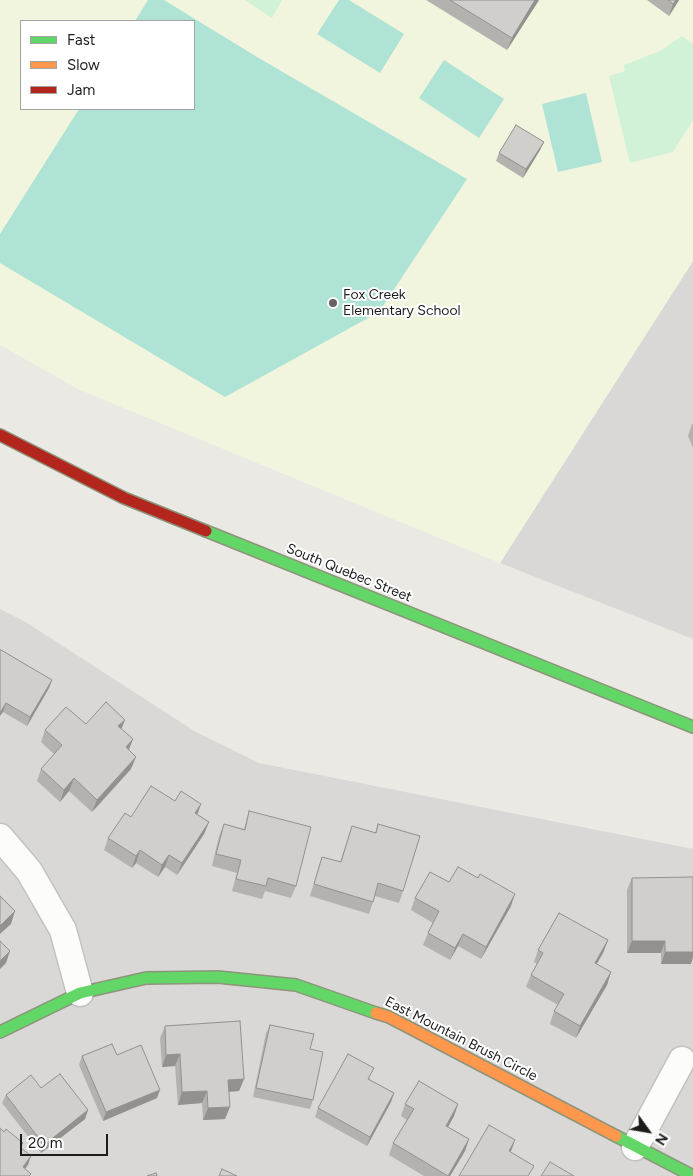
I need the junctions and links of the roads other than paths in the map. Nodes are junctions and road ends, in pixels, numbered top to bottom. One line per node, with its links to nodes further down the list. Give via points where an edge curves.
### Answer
1 (0, 435): 2 (street, South Quebec Street, via 124,498)
2 (693, 727)
3 (0, 837): 4 (street, via 29,871 64,930)
4 (80, 993): 5 (street, East Mountain Brush Circle); 7 (street, East Mountain Brush Circle, via 146,978 218,977 296,985 389,1017)
5 (0, 1032)
6 (682, 1060): 7 (street)
7 (635, 1147): 8 (street, East Mountain Brush Circle)
8 (693, 1176)

